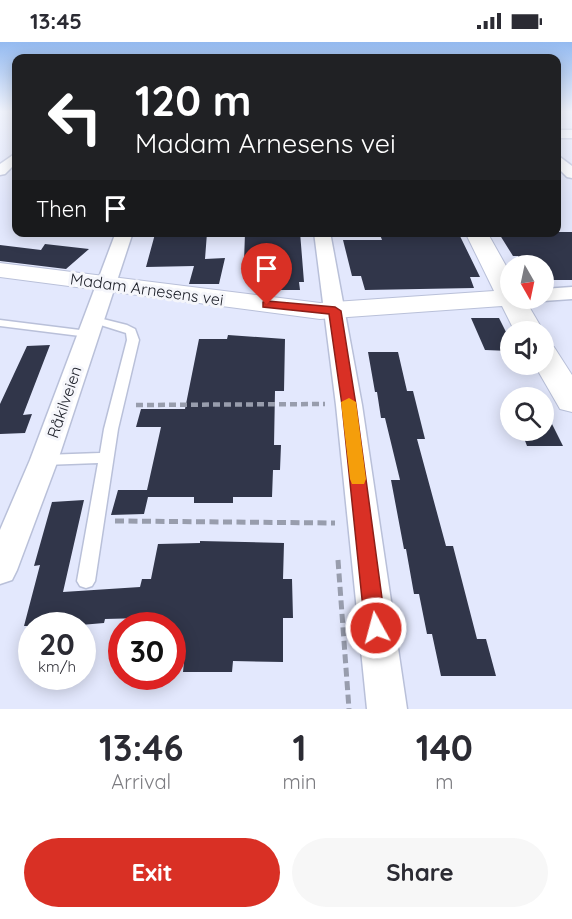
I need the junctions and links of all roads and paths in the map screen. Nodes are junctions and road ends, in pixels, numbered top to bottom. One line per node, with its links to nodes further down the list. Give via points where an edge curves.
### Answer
1 (12, 160): 3 (street)
2 (561, 163): 4 (street)
3 (0, 171)
4 (572, 174)
5 (123, 237): 10 (street, Råkilveien)
6 (323, 237): 14 (street)
7 (479, 237): 9 (street)
8 (0, 270): 10 (street, Madam Arnesens vei)
9 (500, 279)
10 (107, 284): 14 (street, Madam Arnesens vei); 16 (street, Råkilveien)
11 (572, 293): 12 (street)
12 (554, 294)
13 (500, 299): 14 (street, Madam Arnesens vei)
14 (335, 311): 27 (street)
15 (0, 323): 16 (lane)
16 (92, 327): 20 (lane, via 123,327 131,332 133,340); 22 (street, Råkilveien)
17 (554, 372): 18 (street)
18 (572, 402)
19 (325, 404): 20 (path)
20 (117, 405): 21 (lane)
21 (106, 458): 22 (lane); 23 (lane)
22 (44, 460): 25 (street, Råkilveien)
23 (96, 520): 24 (path); 26 (lane)
24 (335, 523)
25 (0, 570)
26 (86, 581)
27 (387, 709)

